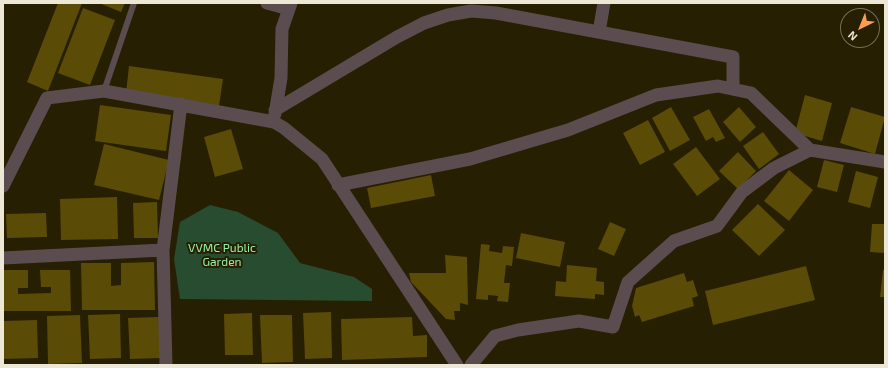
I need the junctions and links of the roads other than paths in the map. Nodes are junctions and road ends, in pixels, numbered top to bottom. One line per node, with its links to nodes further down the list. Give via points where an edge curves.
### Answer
1 (134, 3): 7 (lane)
2 (267, 3): 4 (street)
3 (604, 3): 5 (street)
4 (290, 6): 9 (street, via 282,29 281,78)
5 (599, 32): 6 (street, via 733,58); 9 (street, via 496,13 471,11 448,15 424,23 397,37)
6 (733, 89): 10 (street, via 751,93); 12 (street, via 718,86 656,95 568,130 470,159)
7 (104, 91): 8 (street); 13 (street, via 47,98)
8 (181, 104): 9 (street); 14 (street)
9 (275, 116): 12 (street, via 284,128 322,160)
10 (810, 150): 11 (street); 18 (street, via 774,168 742,192 717,226 674,241 628,282 613,327 579,321 495,336)
11 (885, 162)
12 (338, 185): 17 (street)
13 (3, 186)
14 (163, 250): 15 (street); 16 (street)
15 (3, 258)
16 (166, 365)
17 (457, 365)
18 (471, 365)

